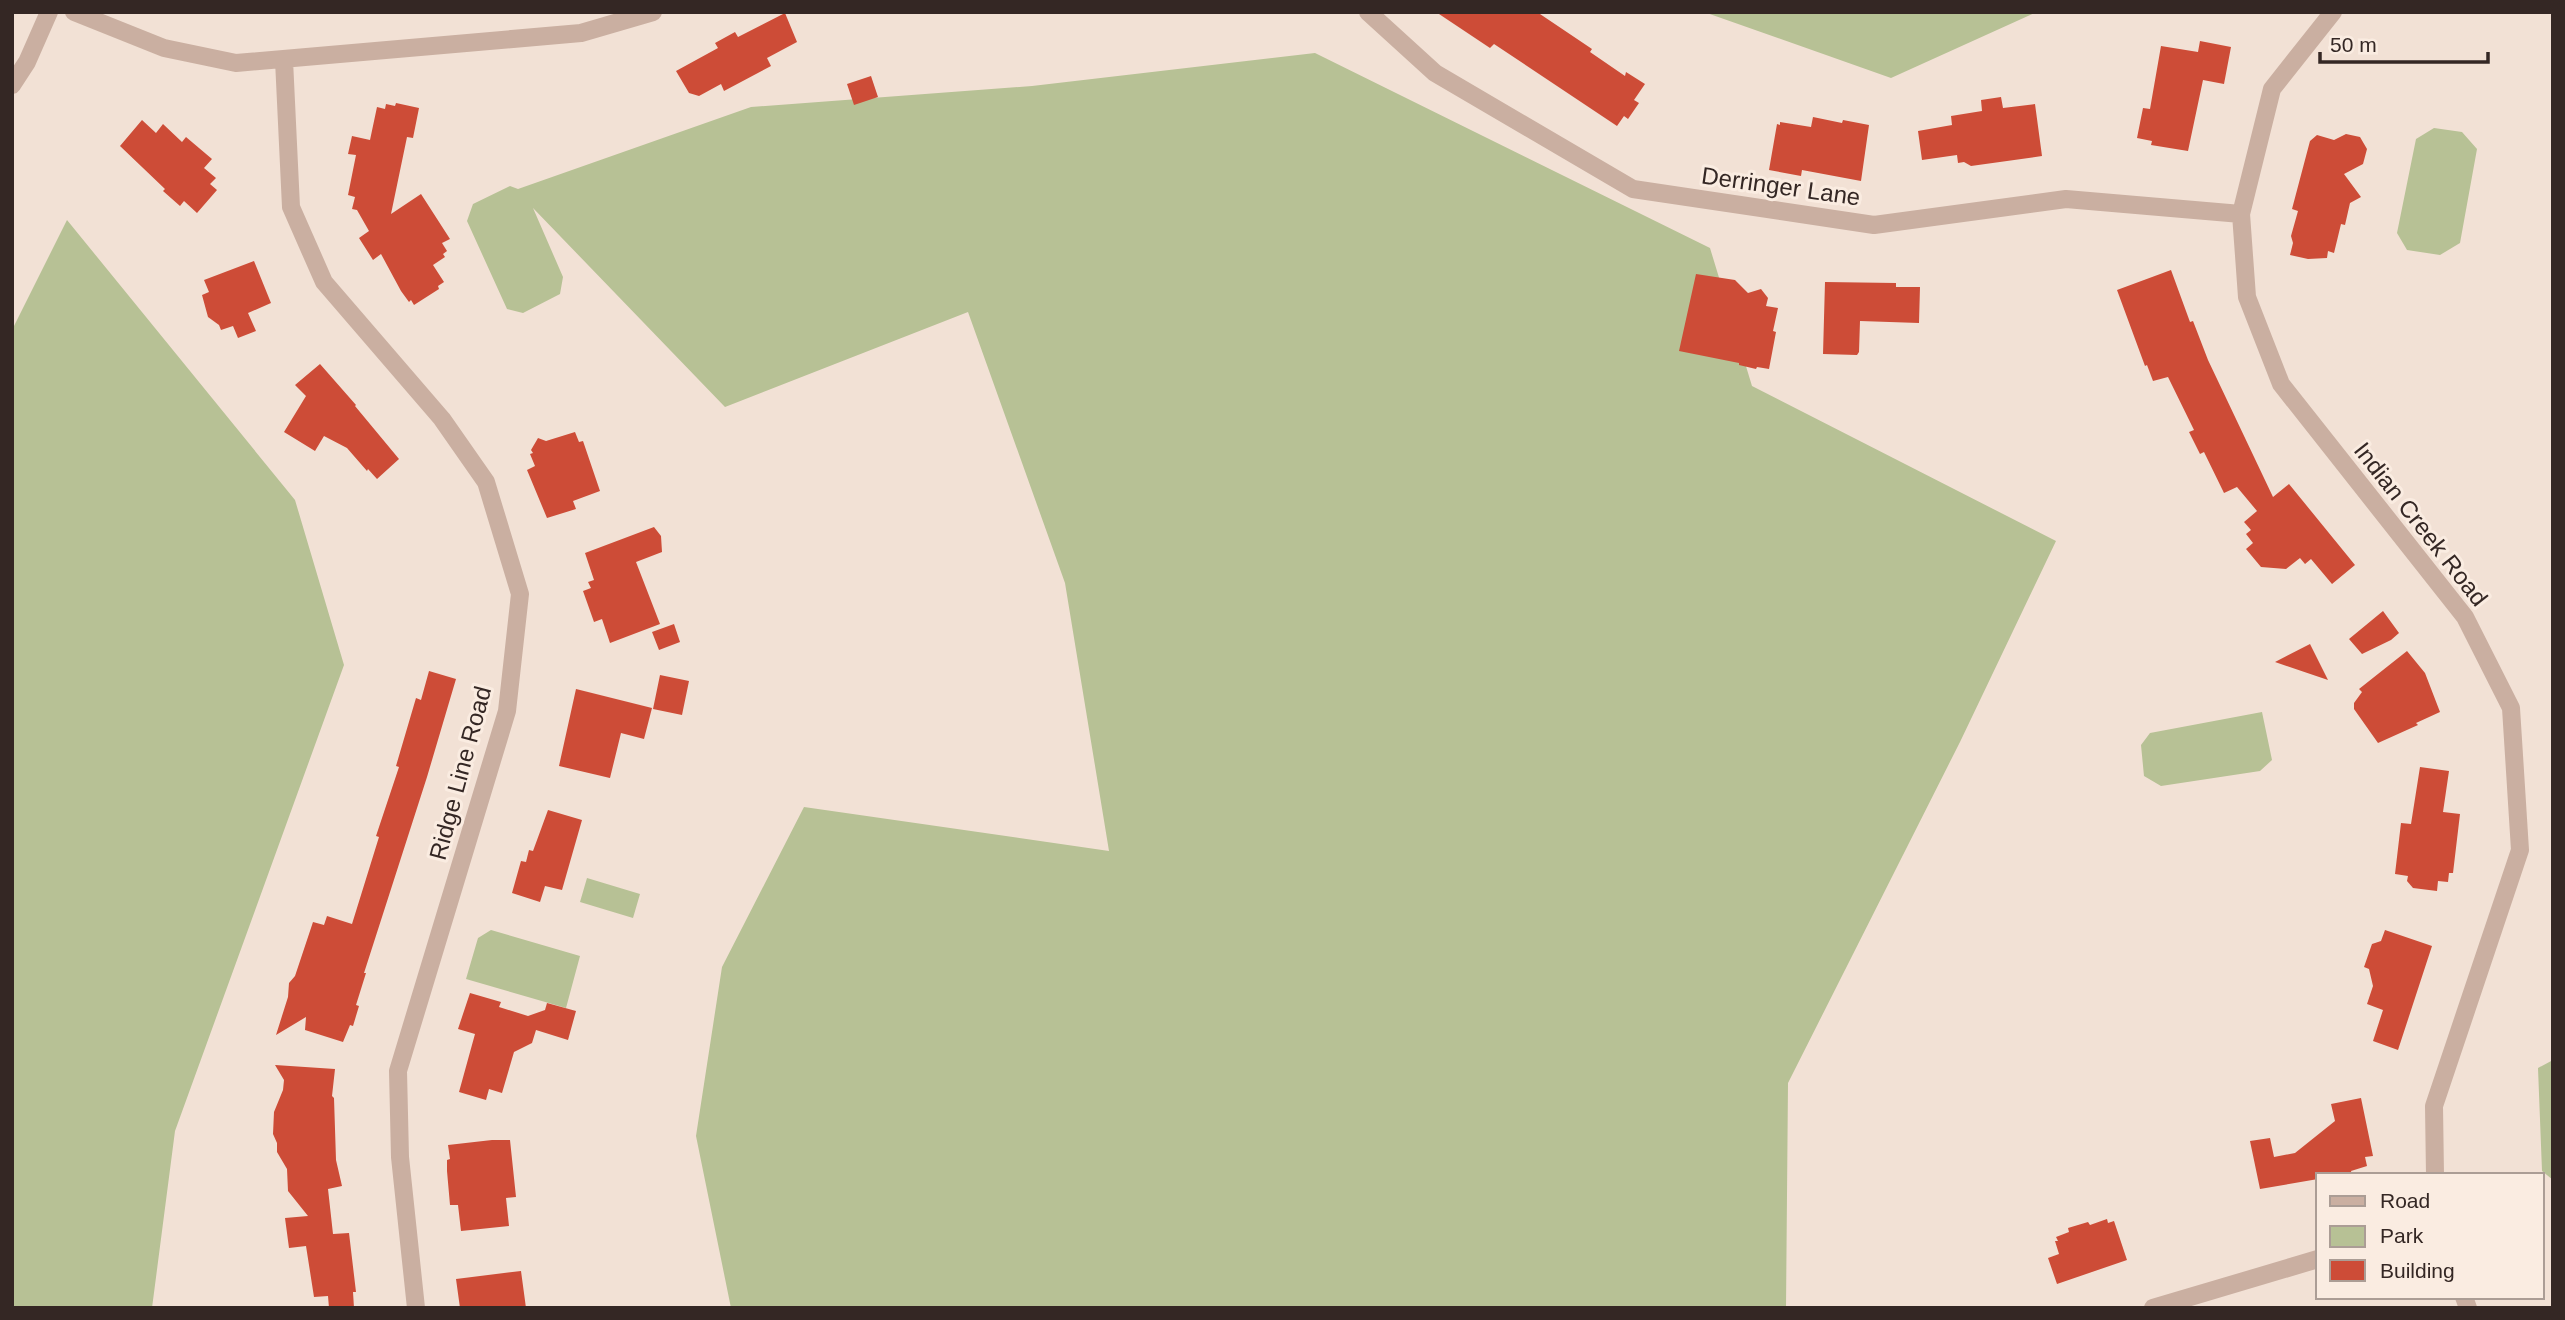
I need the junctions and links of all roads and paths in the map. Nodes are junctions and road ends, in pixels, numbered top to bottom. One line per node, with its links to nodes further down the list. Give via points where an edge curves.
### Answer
1 (49, 12): 7 (street)
2 (74, 12): 6 (street, via 164,48 236,63)
3 (653, 12): 6 (street, via 581,33)
4 (1368, 12): 8 (street, Derringer Lane, via 1435,74 1633,189 1874,225 2066,199)
5 (2333, 12): 8 (street, Indian Creek Road, via 2272,89)
6 (284, 60): 11 (street, Ridge Line Road, via 291,207 324,282 442,419 486,482 520,594 507,711 398,1071 400,1157)
7 (12, 85)
8 (2241, 214): 9 (street, Indian Creek Road, via 2247,297 2281,384 2465,617 2511,708 2520,850 2434,1106)
9 (2435, 1173)
10 (2316, 1260): 12 (street)
11 (416, 1308)
12 (2154, 1308)

